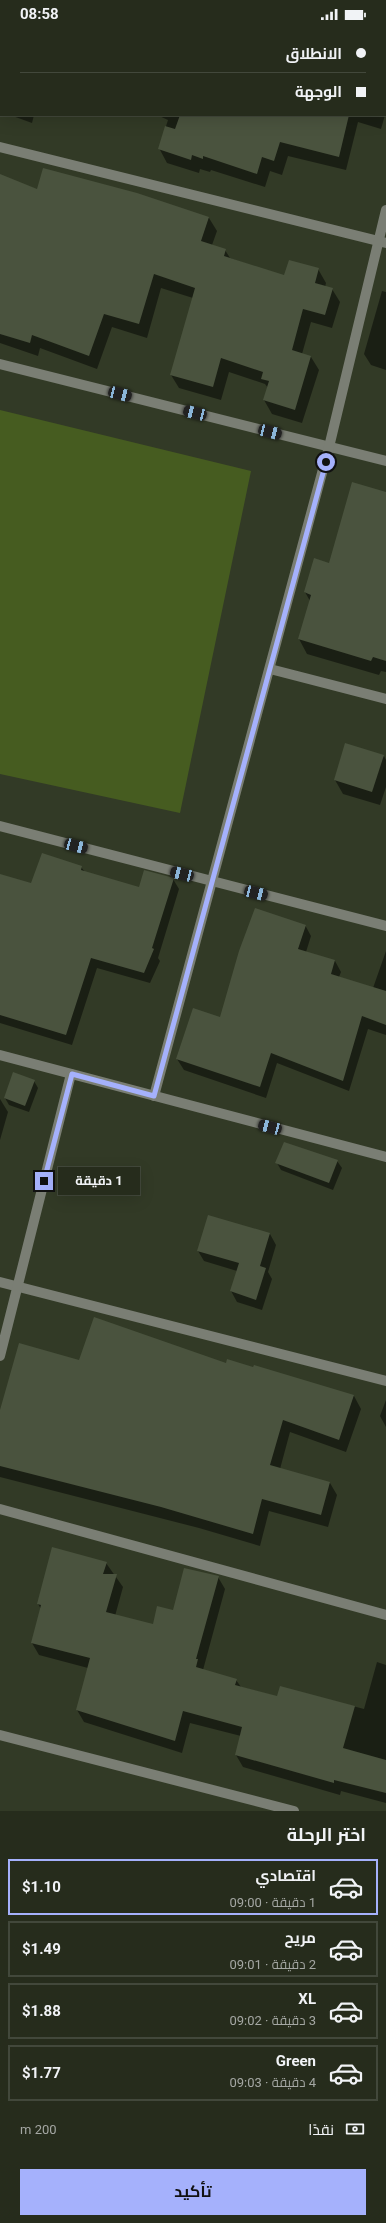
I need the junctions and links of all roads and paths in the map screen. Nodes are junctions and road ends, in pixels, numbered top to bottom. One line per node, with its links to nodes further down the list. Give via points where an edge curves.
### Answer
1 (0, 147): 3 (street)
2 (386, 210): 3 (street)
3 (382, 242): 5 (street)
4 (0, 364): 5 (street)
5 (329, 447): 6 (street); 7 (street)
6 (386, 461)
7 (270, 669): 8 (street); 10 (street)
8 (386, 699)
9 (0, 826): 10 (street)
10 (212, 882): 11 (street); 14 (street)
11 (386, 926)
12 (0, 1055): 13 (street)
13 (72, 1074): 14 (street); 17 (street)
14 (154, 1096): 15 (street)
15 (386, 1157)
16 (0, 1282): 17 (street)
17 (17, 1287): 18 (street); 19 (street)
18 (0, 1356)
19 (386, 1381)
20 (0, 1509): 21 (street)
21 (386, 1615)
22 (0, 1735): 23 (street)
23 (294, 1811)

